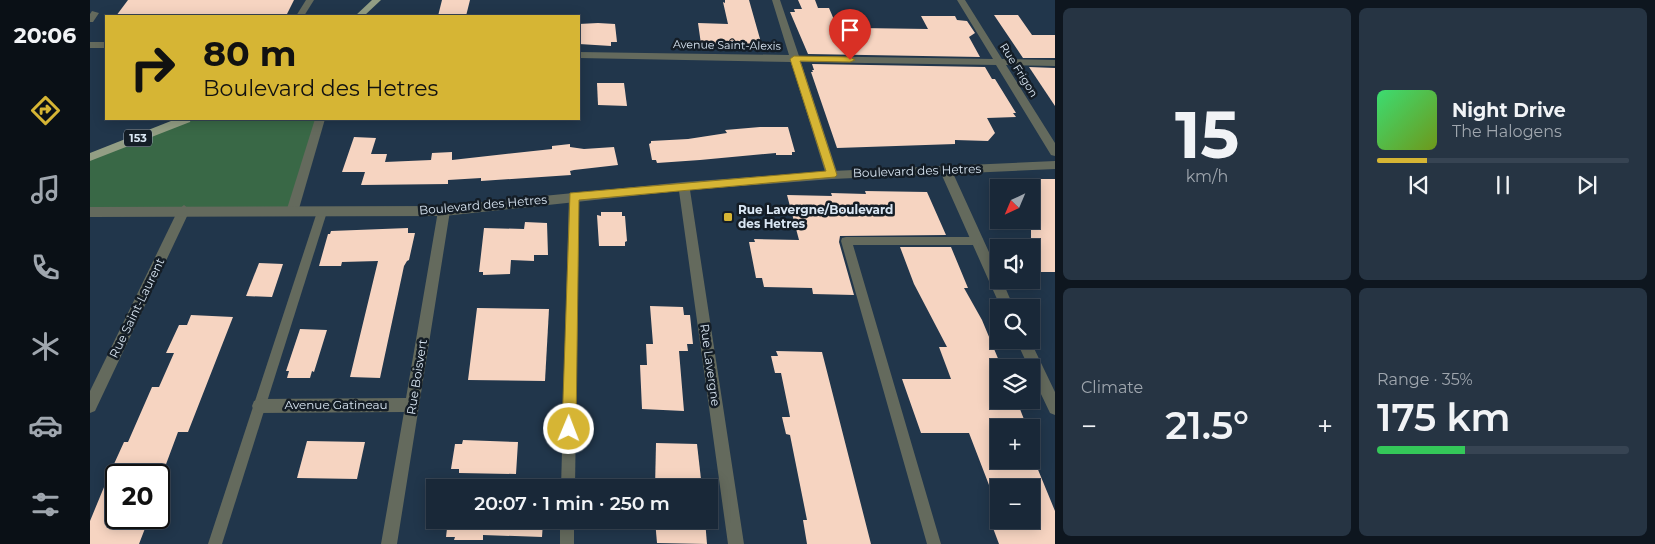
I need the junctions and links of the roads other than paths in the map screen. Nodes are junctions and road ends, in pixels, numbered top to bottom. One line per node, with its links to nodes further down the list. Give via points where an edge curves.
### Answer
1 (310, 0): 5 (lane)
2 (377, 0): 6 (main road)
3 (776, 0): 10 (street)
4 (961, 0): 11 (street, Rue Frigon)
5 (301, 15)
6 (360, 15)
7 (90, 45): 8 (lane)
8 (105, 45)
9 (580, 55): 10 (street, Avenue Saint-Alexis)
10 (794, 59): 11 (street, Avenue Saint-Alexis); 19 (street)
11 (999, 62): 12 (street, Avenue Saint-Alexis); 15 (street, Rue Frigon)
12 (1055, 63)
13 (183, 120): 16 (main road, 153)
14 (320, 120): 25 (street)
15 (1055, 152)
16 (90, 157)
17 (1055, 165): 18 (street, Boulevard des Hetres)
18 (946, 171): 19 (street, Boulevard des Hetres); 27 (street)
19 (832, 175): 20 (street, Boulevard des Hetres)
20 (684, 186): 21 (street, Boulevard des Hetres); 39 (street, Rue Lavergne)
21 (574, 196): 23 (street, Boulevard des Hetres); 34 (lane)
22 (184, 210): 24 (street, Boulevard des Hetres); 25 (street, Boulevard des Hetres); 31 (street, Rue Saint-Laurent)
23 (444, 210): 26 (street, Boulevard des Hetres); 30 (street, Rue Boisvert)
24 (90, 212)
25 (292, 212): 26 (street, Boulevard des Hetres)
26 (322, 212): 32 (lane)
27 (978, 241): 28 (street); 40 (lane, via 846,241)
28 (1004, 299)
29 (1028, 349): 33 (street)
30 (412, 405): 32 (street, Avenue Gatineau); 37 (street, Rue Boisvert)
31 (90, 406)
32 (259, 406): 36 (lane)
33 (1055, 408)
34 (568, 479)
35 (567, 529): 38 (lane)
36 (215, 544)
37 (389, 544)
38 (566, 544)
39 (736, 544)
40 (934, 544)

